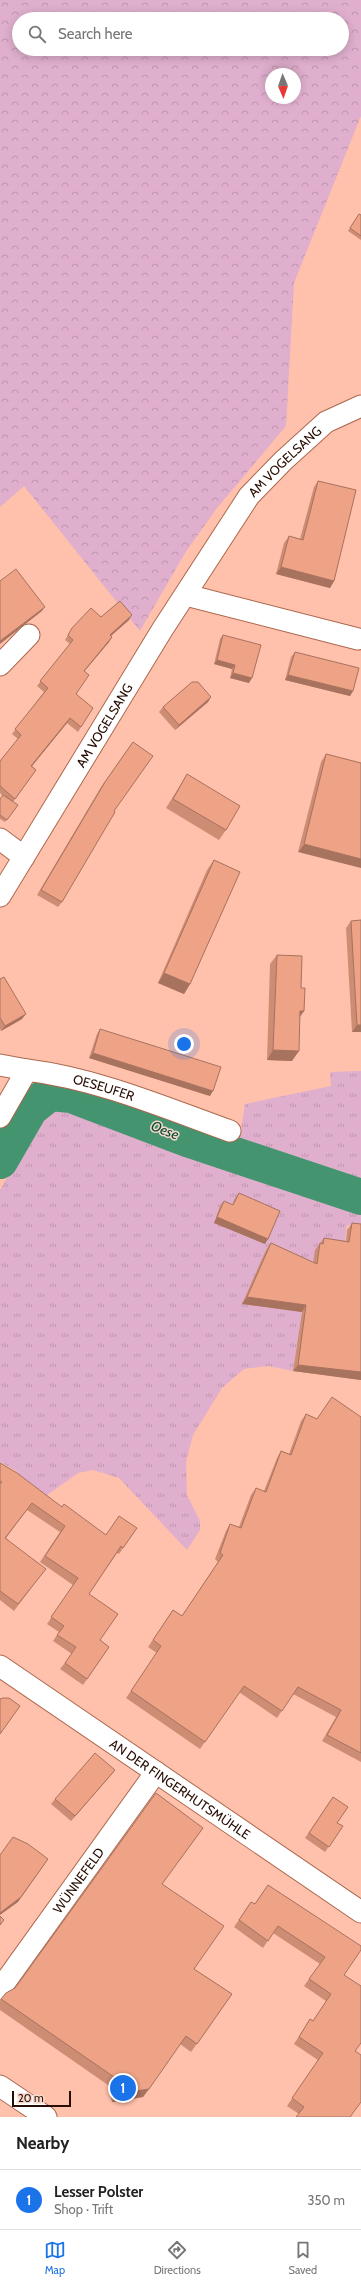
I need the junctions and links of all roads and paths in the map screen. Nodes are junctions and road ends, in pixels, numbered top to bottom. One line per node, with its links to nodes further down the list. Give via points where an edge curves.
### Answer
1 (361, 406): 2 (street, AM VOGELSANG, via 326,422 249,496 221,536)
2 (186, 595): 4 (street); 7 (street, AM VOGELSANG, via 162,630)
3 (29, 635): 5 (street)
4 (358, 640)
5 (0, 665)
6 (0, 840): 7 (street)
7 (24, 857): 8 (street, AM VOGELSANG)
8 (0, 896)
9 (0, 1065): 10 (street, OESEUFER)
10 (27, 1070): 11 (street); 12 (street, OESEUFER, via 80,1079 137,1096)
11 (0, 1117)
12 (230, 1131)
13 (0, 1666): 14 (street, AN DER FINGERHUTSMÜHLE)
14 (156, 1772): 15 (street, AN DER FINGERHUTSMÜHLE); 16 (street, WÜNNEFELD)
15 (361, 1912)
16 (0, 1989)
17 (0, 2086): 18 (street)
18 (46, 2117)

